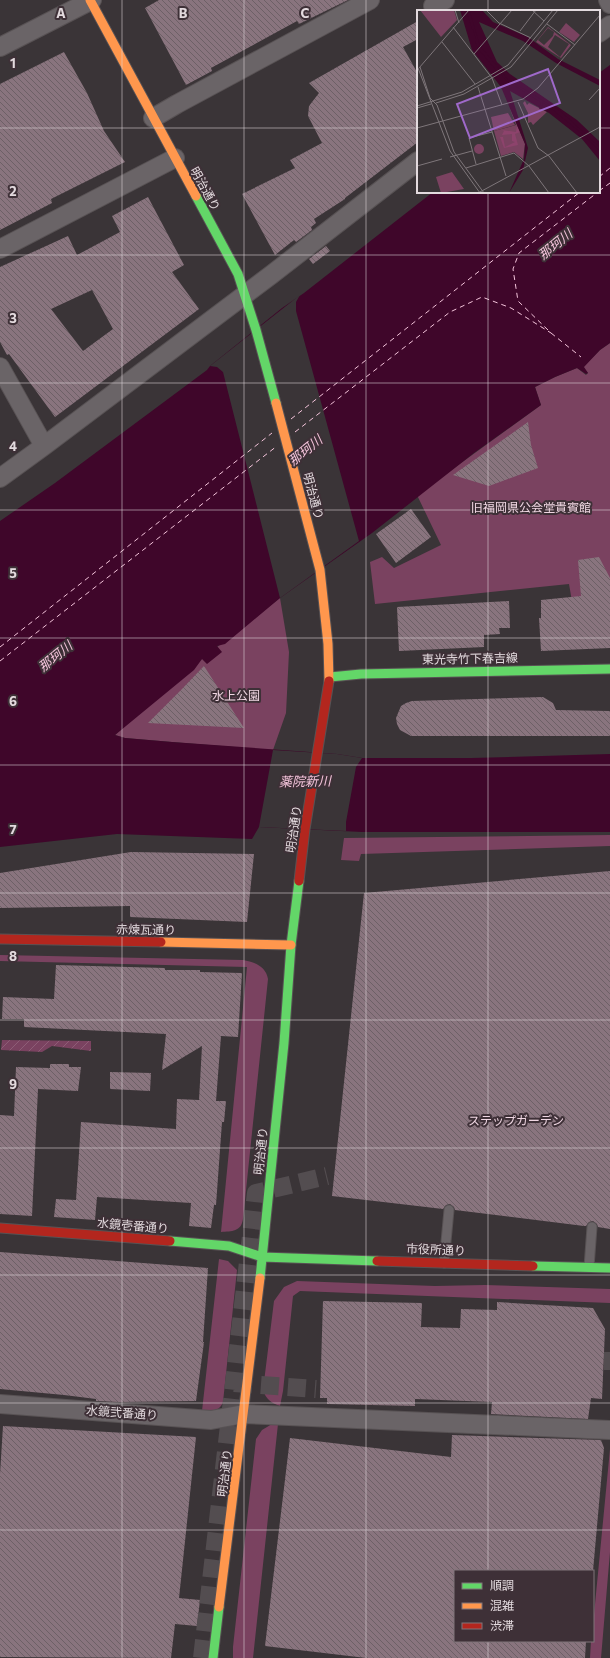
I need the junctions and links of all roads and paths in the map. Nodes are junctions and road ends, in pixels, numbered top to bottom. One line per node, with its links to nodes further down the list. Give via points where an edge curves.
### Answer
1 (91, 0): 7 (street); 8 (street, 明治通り)
2 (370, 0): 8 (street)
3 (608, 0): 4 (street)
4 (610, 4)
5 (610, 25): 6 (street)
6 (600, 32)
7 (0, 47)
8 (153, 118): 9 (street, 明治通り)
9 (175, 158): 11 (street); 12 (street, 明治通り, via 238,274)
10 (417, 162): 12 (street)
11 (0, 249)
12 (245, 295): 14 (street); 17 (street, 明治通り, via 320,570)
13 (0, 367): 14 (street)
14 (44, 446): 15 (street)
15 (0, 478)
16 (610, 668): 17 (street, 東光寺竹下春吉線, via 361,674)
17 (330, 677): 19 (street, 明治通り, via 305,829)
18 (0, 939): 19 (street, 赤煉瓦通り)
19 (291, 945): 23 (street, 明治通り, via 284,1043)
20 (449, 1210): 24 (lane)
21 (592, 1227): 25 (lane)
22 (0, 1228): 23 (street, 水鏡壱番通り, via 229,1246)
23 (262, 1257): 24 (street, 市役所通り); 28 (street, 明治通り)
24 (444, 1263): 25 (street, 市役所通り)
25 (589, 1267): 26 (street, 市役所通り)
26 (610, 1268)
27 (0, 1404): 28 (street, 水鏡弐番通り, via 212,1420)
28 (244, 1414): 29 (street, 水鏡弐番通り); 30 (street, 明治通り)
29 (610, 1430)
30 (213, 1658)

